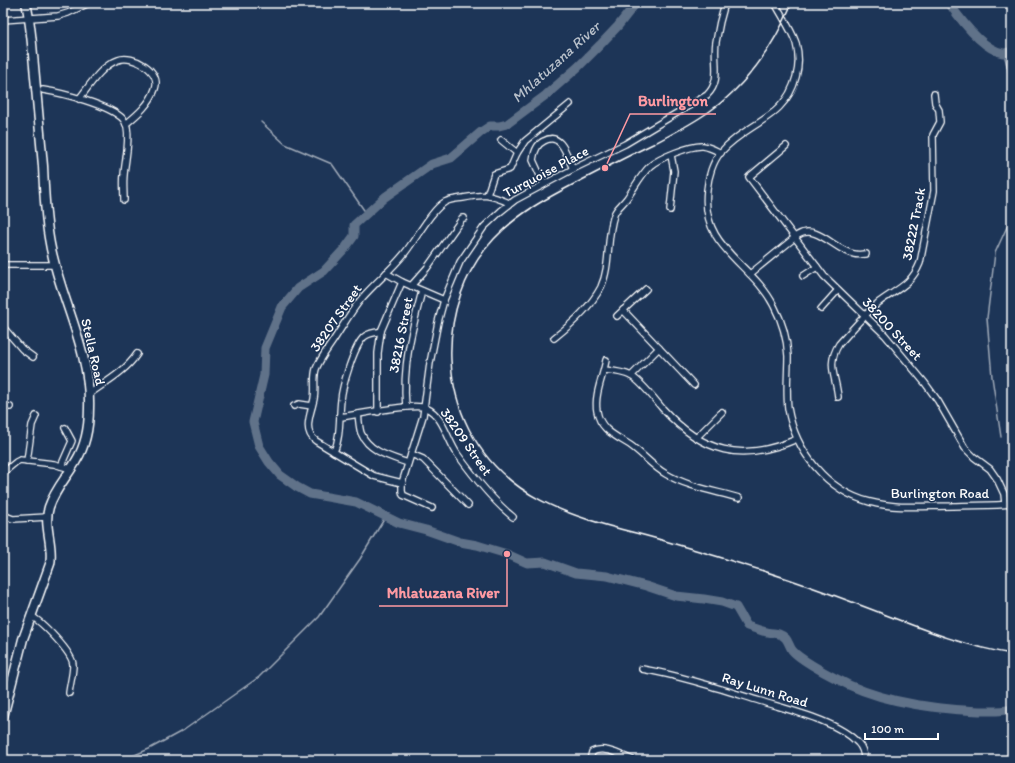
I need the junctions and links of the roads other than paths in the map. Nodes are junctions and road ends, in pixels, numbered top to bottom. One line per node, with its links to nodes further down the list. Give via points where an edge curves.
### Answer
1 (26, 3): 5 (main road, Stella Road)
2 (89, 3): 5 (street, via 63,15)
3 (725, 3): 17 (street, Turquoise Place, via 716,42 716,80 712,91 625,144)
4 (776, 3): 15 (street, Burlington Road, via 796,45 797,74 789,95 776,111 739,136)
5 (29, 18): 6 (street); 27 (main road, Stella Road, via 46,223)
6 (3, 20)
7 (43, 90): 9 (street)
8 (934, 94): 41 (street, 38222 Track, via 940,122 932,135 934,191 920,263 916,274 909,281)
9 (79, 99): 11 (street, via 109,109 122,117); 11 (street, via 98,76 116,61 124,59 144,64 155,78 156,87 147,105)
10 (570, 104): 14 (street, via 526,141)
11 (126, 124): 20 (street, via 128,149 123,178)
12 (501, 140): 14 (street)
13 (786, 146): 24 (street, 38200 Street, via 749,177)
14 (517, 153): 19 (street, via 510,169 494,174)
15 (721, 153): 16 (street, via 702,146); 30 (street, Burlington Road, via 709,180 708,215 712,230 725,250)
16 (671, 155): 22 (street, via 674,171); 44 (street, via 650,166 616,210 601,286 579,316)
17 (574, 169): 18 (street, Turquoise Place); 18 (street, via 560,142 548,138 539,144 534,160)
18 (544, 184): 21 (street, Turquoise Place)
19 (487, 195): 21 (street, 38207 Street); 29 (street, 38207 Street, via 454,199 444,203)
20 (124, 200)
21 (509, 204): 37 (street, Turquoise Place, via 484,227 466,252)
22 (670, 210)
23 (464, 218): 33 (street)
24 (795, 237): 25 (street, via 805,231 814,233 853,254); 28 (street, 38200 Street); 30 (street)
25 (866, 254)
26 (3, 265): 27 (street)
27 (55, 265): 52 (main road, Stella Road, via 84,357)
28 (817, 267): 31 (street); 35 (street, 38200 Street)
29 (386, 273): 32 (street); 57 (street, 38207 Street, via 357,305 320,361 315,375)
30 (750, 274): 67 (street, Burlington Road, via 770,298 785,333 788,356 787,398 791,423)
31 (803, 276)
32 (402, 282): 33 (street); 43 (street)
33 (411, 286): 36 (street)
34 (646, 289): 39 (street)
35 (838, 290): 38 (street); 41 (street, 38200 Street)
36 (422, 291): 37 (street); 58 (street, 38216 Street, via 406,359)
37 (444, 300): 59 (street, Turquoise Place, via 430,363)
38 (821, 309)
39 (623, 310): 40 (street); 45 (street)
40 (617, 316)
41 (865, 316): 53 (street, 38222 Track, via 836,348 832,370); 77 (street, 38200 Street, via 925,383 965,448 994,474 1004,494)
42 (3, 327): 47 (street, via 22,349)
43 (381, 331): 60 (street, via 378,352); 64 (street, via 366,335 358,346 344,383)
44 (554, 338)
45 (659, 348): 50 (street); 51 (street)
46 (137, 354): 52 (street, via 125,368)
47 (33, 357)
48 (606, 360): 49 (street)
49 (604, 370): 50 (street); 76 (street, via 596,405 599,419 607,431 634,448 666,474 689,484)
50 (631, 376): 66 (street, via 673,420)
51 (694, 385)
52 (89, 394): 73 (main road, Stella Road, via 85,439)
53 (838, 398)
54 (3, 406): 55 (street)
55 (10, 406)
56 (294, 406): 57 (street)
57 (312, 406): 68 (street, 38207 Street, via 310,434)
58 (406, 407): 59 (street, 38209 Street); 60 (street, 38209 Street)
59 (425, 407): 69 (street, Turquoise Place); 83 (street, 38209 Street, via 442,423 453,447 472,473 500,506)
60 (378, 412): 62 (street, 38209 Street)
61 (722, 412): 66 (street)
62 (358, 414): 64 (street, 38209 Street); 71 (street, via 361,433 373,448)
63 (36, 416): 70 (street, via 32,425)
64 (340, 417): 68 (street, via 338,443)
65 (65, 428): 72 (street, via 72,441)
66 (696, 438): 67 (street, via 724,450 744,452 773,448)
67 (797, 439): 77 (street, Burlington Road, via 823,476 843,490 869,502 918,507)
68 (334, 452): 75 (street, 38207 Street, via 374,476)
69 (411, 454): 71 (street, Turquoise Place); 79 (street, via 423,459)
70 (27, 461): 72 (street); 74 (street, via 18,461)
71 (408, 463): 75 (street, Turquoise Place)
72 (61, 466): 73 (street)
73 (71, 469): 82 (main road, Stella Road, via 54,493)
74 (4, 472)
75 (402, 483): 80 (street, via 403,495)
76 (739, 498)
77 (1005, 504): 78 (street, Burlington Road)
78 (1012, 504)
79 (468, 505)
80 (432, 508)
81 (3, 515): 82 (street, via 13,518)
82 (47, 517): 84 (main road, Stella Road, via 51,559)
83 (513, 517)
84 (31, 616): 86 (street, via 44,626 71,658 73,665); 87 (main road, Stella Road)
85 (642, 669): 90 (street, Ray Lunn Road, via 709,685 826,723 858,743 863,751)
86 (69, 693)
87 (3, 717)
88 (590, 760): 89 (street, via 592,752 596,750 609,751)
89 (633, 760)
90 (864, 760)

